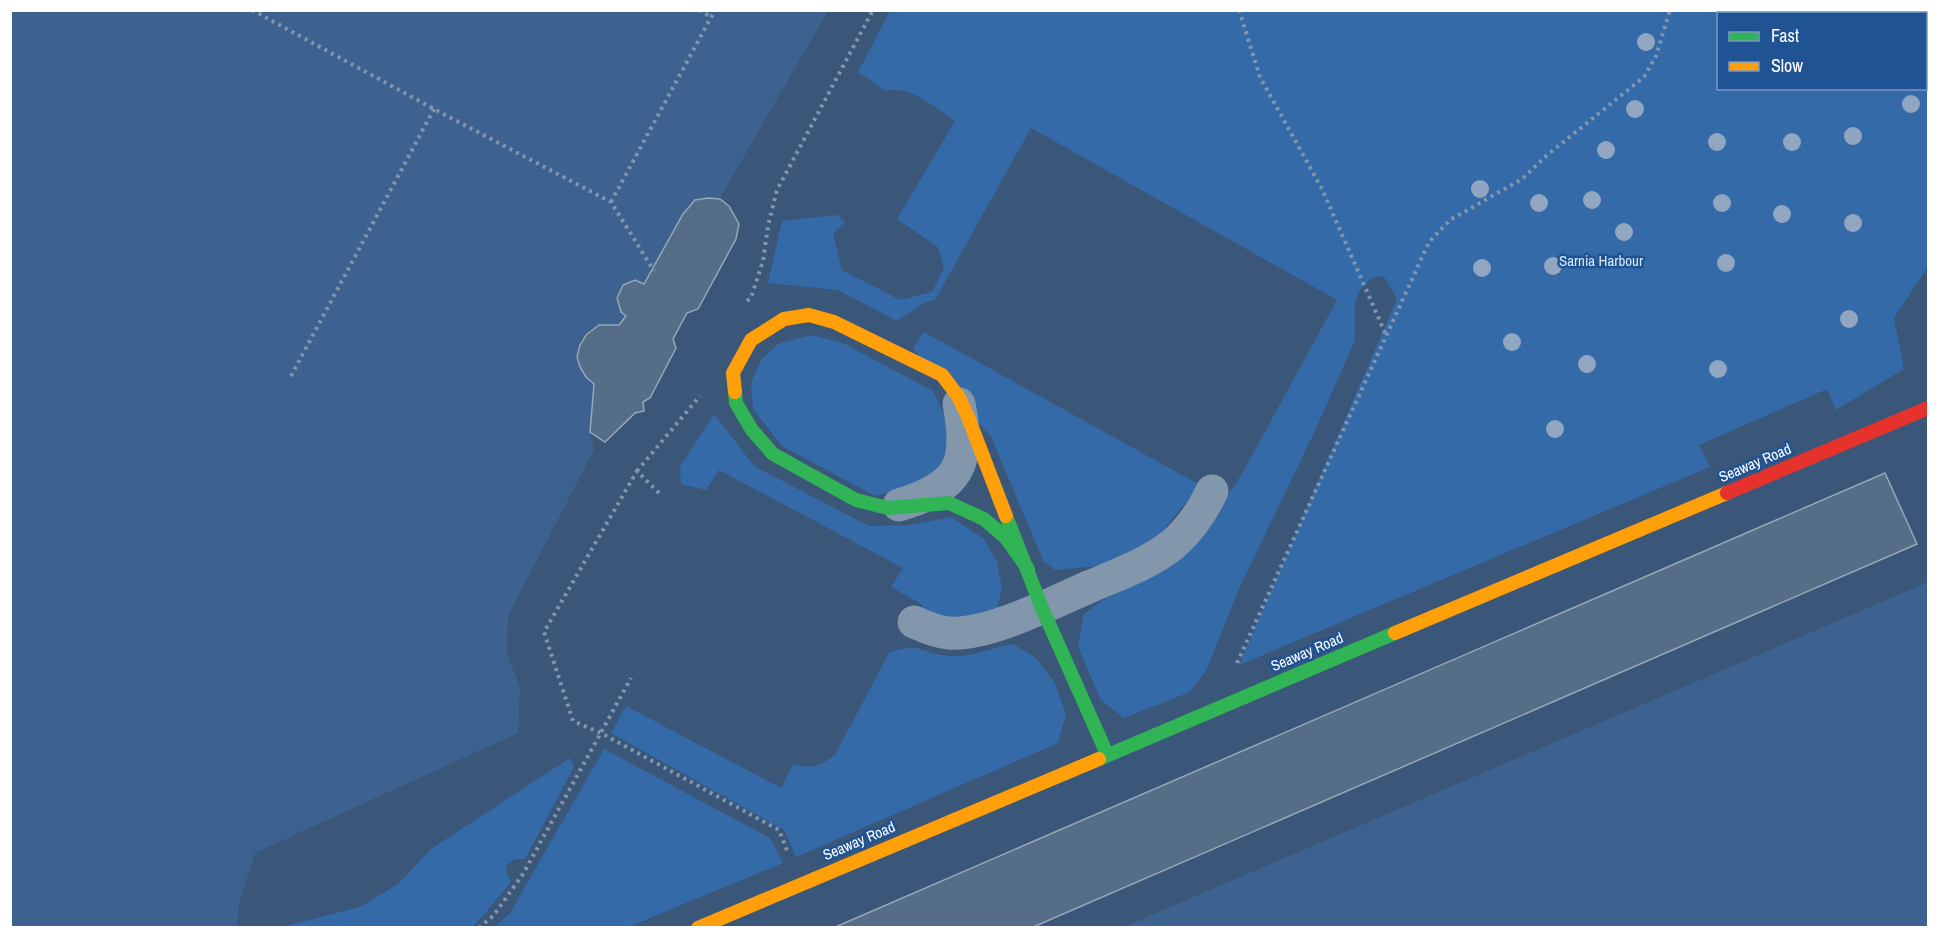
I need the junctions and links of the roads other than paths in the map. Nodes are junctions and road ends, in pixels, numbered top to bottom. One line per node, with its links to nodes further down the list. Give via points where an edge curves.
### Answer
1 (958, 396): 4 (street, via 964,443 959,468 941,487 922,498); 4 (street, via 942,375 834,322 809,315 784,319 751,340 733,373 736,402 752,430 773,454 798,469 856,500); 5 (street)
2 (1929, 408): 8 (street, Seaway Road)
3 (1212, 491): 6 (street, via 1189,529 1171,545 1127,571)
4 (888, 508): 5 (street, via 948,503 984,519 1006,538)
5 (1028, 569): 6 (street)
6 (1042, 608): 7 (street, via 976,631 950,633); 8 (street)
7 (914, 622)
8 (1107, 754): 9 (street, Seaway Road)
9 (698, 927)

